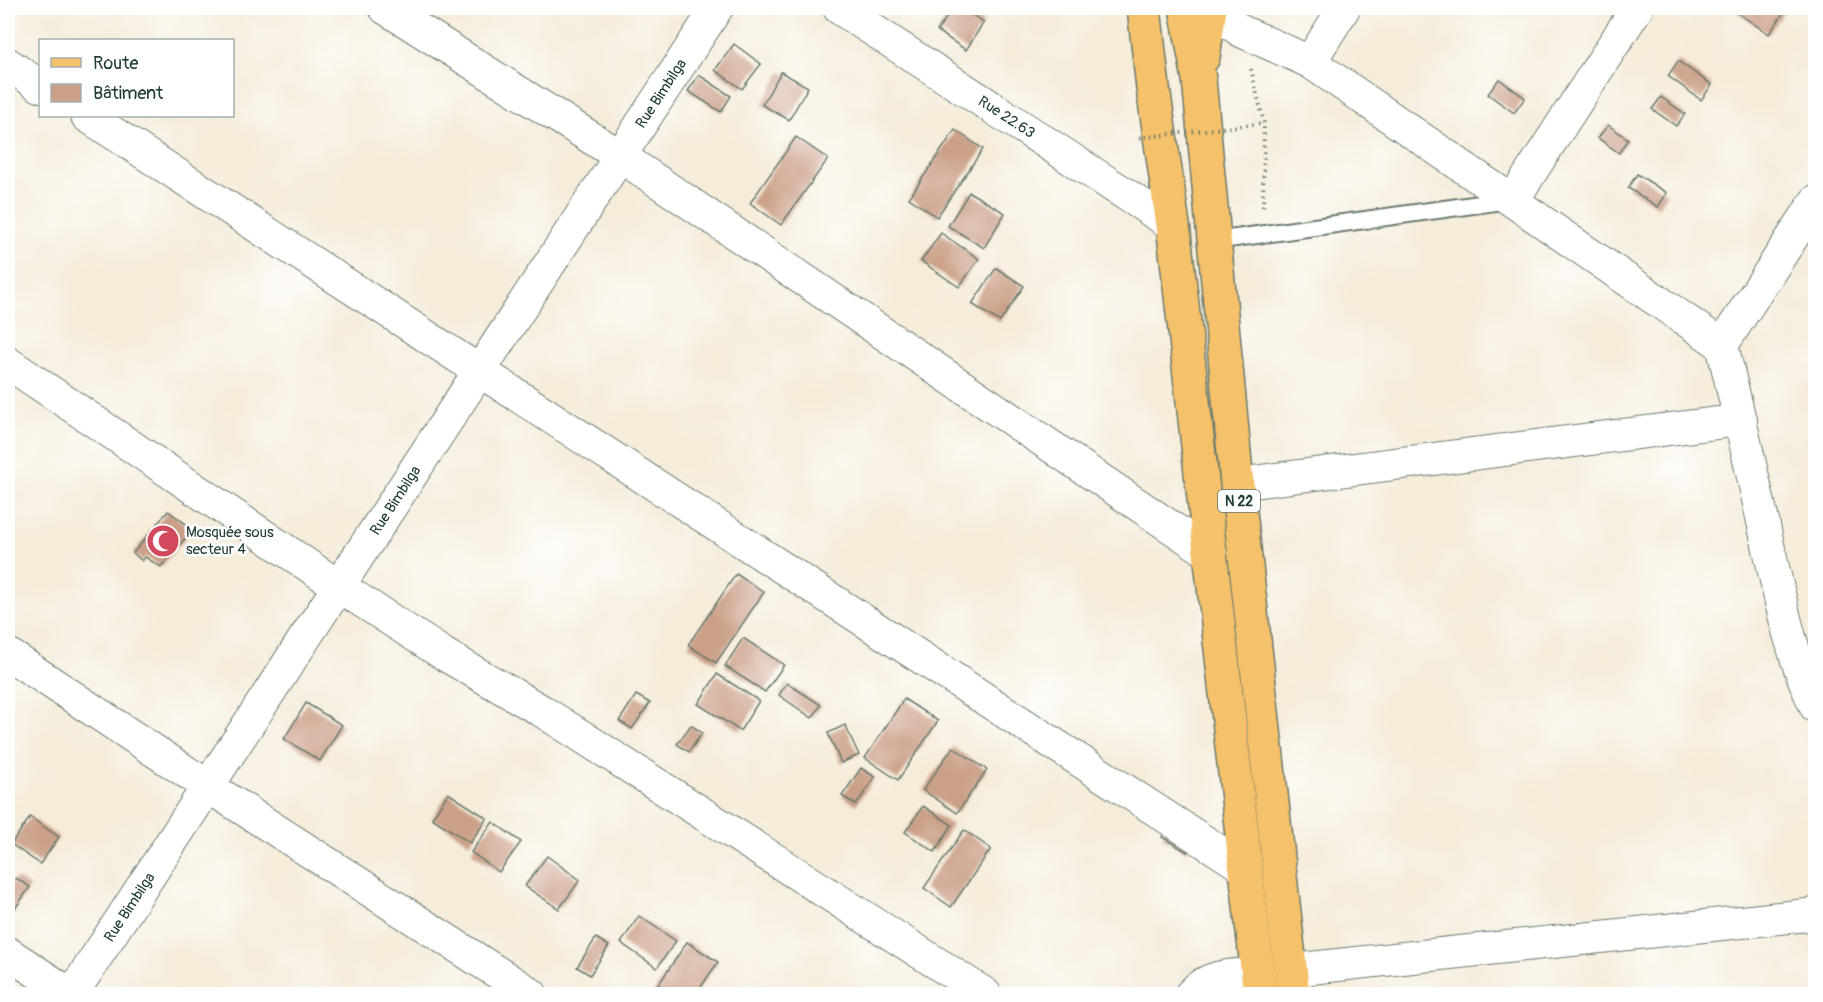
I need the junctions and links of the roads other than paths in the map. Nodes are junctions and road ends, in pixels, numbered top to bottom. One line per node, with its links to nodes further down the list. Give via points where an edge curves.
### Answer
1 (385, 8): 14 (street)
2 (717, 8): 14 (street, Rue Bimbilga)
3 (839, 8): 17 (street, Rue 22.63)
4 (1127, 8): 12 (main road, via 1130,30)
5 (1144, 8): 12 (main road, N 22)
6 (1202, 8): 9 (street, via 1241,31); 18 (main road, N 22, via 1199,79)
7 (1344, 8): 9 (street)
8 (1637, 8): 15 (street)
9 (1310, 62): 15 (street)
10 (8, 64): 11 (street)
11 (39, 85)
12 (1153, 88): 17 (main road, N 22)
13 (89, 117): 21 (street)
14 (620, 156): 21 (street, Rue Bimbilga); 24 (street)
15 (1513, 200): 18 (lane); 19 (street)
16 (1815, 201): 19 (street)
17 (1173, 225): 24 (main road, N 22)
18 (1214, 241): 23 (main road, N 22)
19 (1722, 345): 22 (street)
20 (8, 363): 25 (street)
21 (479, 371): 25 (street, Rue Bimbilga); 29 (street)
22 (1741, 420): 23 (street); 27 (street, via 1788,634)
23 (1237, 483): 32 (main road, N 22)
24 (1211, 554): 29 (main road, N 22)
25 (340, 587): 28 (street, Rue Bimbilga); 36 (street)
26 (8, 654): 28 (street)
27 (1815, 707)
28 (209, 787): 34 (street, Rue Bimbilga); 35 (street)
29 (1245, 868): 33 (main road, N 22)
30 (1815, 914): 32 (street)
31 (8, 953): 34 (street)
32 (1294, 986)
33 (1259, 988): 37 (street, via 1224,976 1210,980)
34 (71, 994)
35 (531, 994)
36 (985, 994)
37 (1191, 994)

